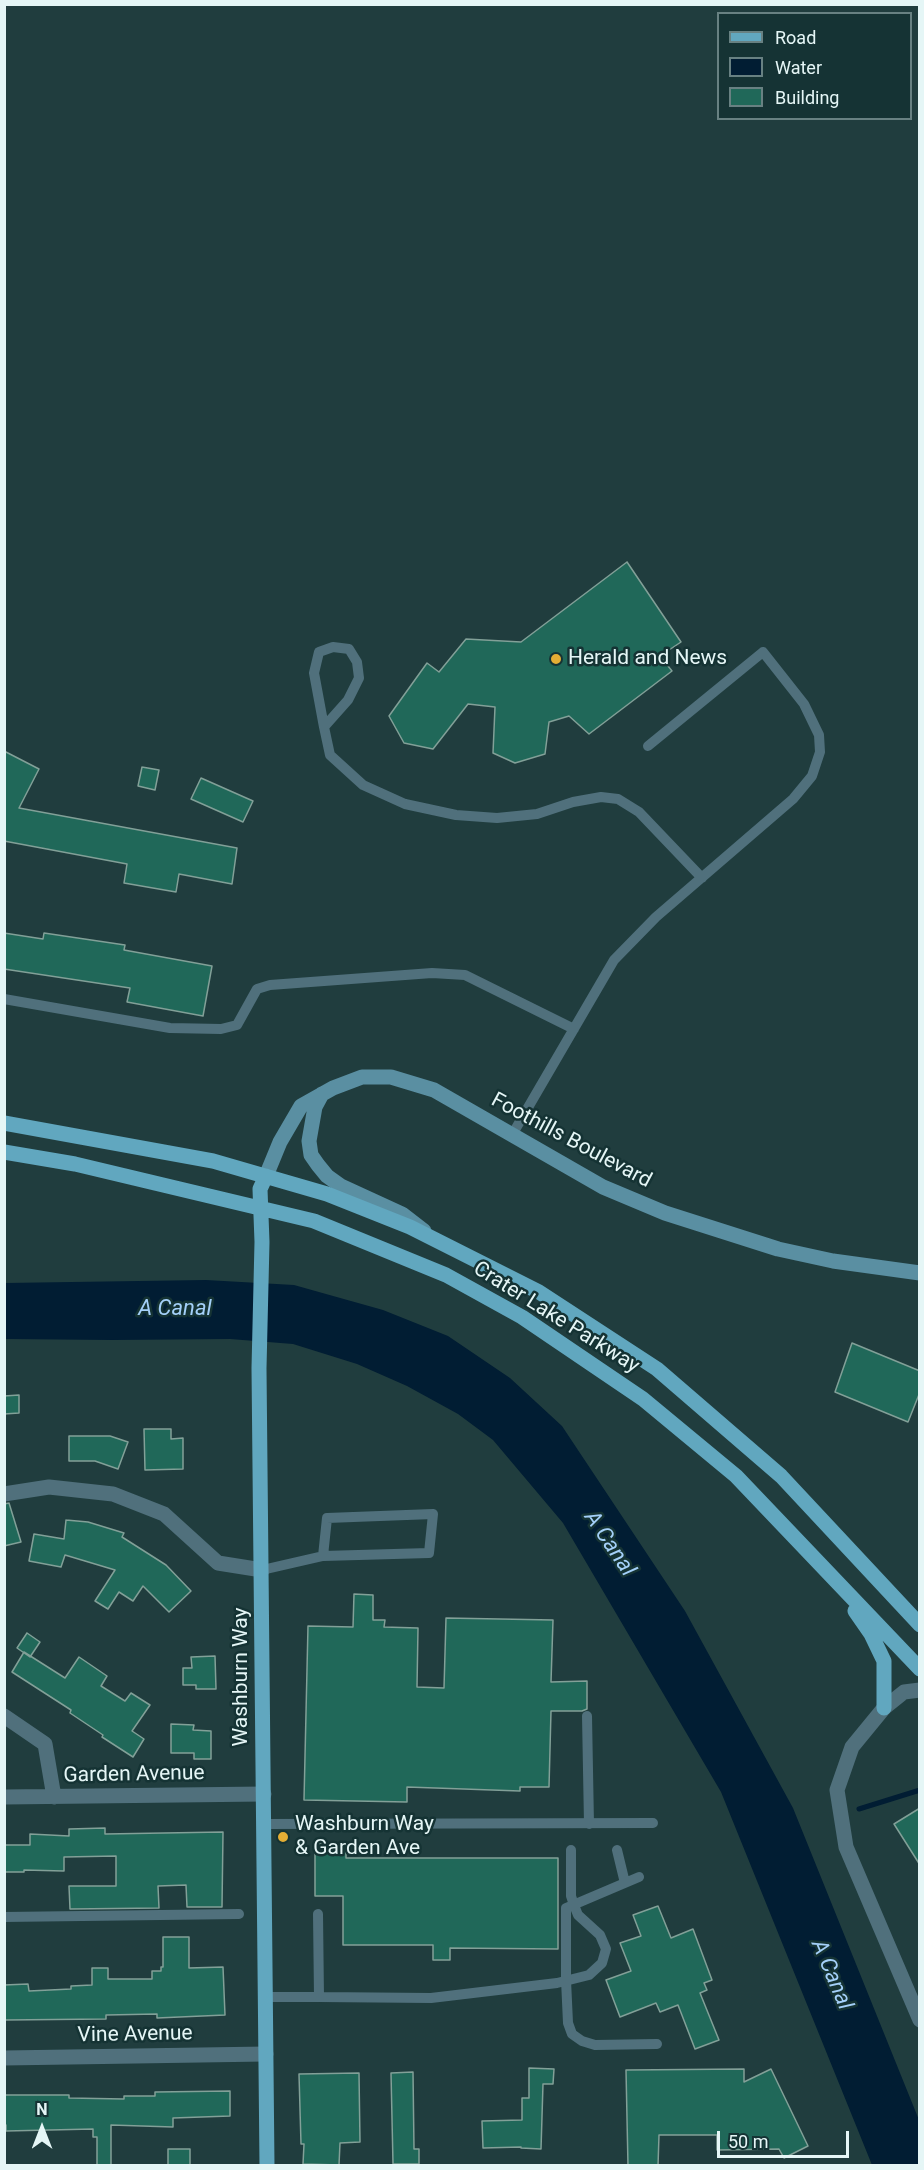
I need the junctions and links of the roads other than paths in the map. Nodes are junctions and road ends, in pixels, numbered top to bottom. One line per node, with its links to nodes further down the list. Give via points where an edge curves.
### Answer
1 (324, 727): 1 (lane, via 314,673 319,652 333,647 349,649 357,662 359,678 348,700); 3 (lane, via 330,755 363,785 405,804 456,815 497,818 537,814 601,797 618,799 639,812)
2 (648, 746): 3 (lane, via 763,651 804,704 819,735 820,752 812,776 793,799)
3 (702, 878): 5 (lane, via 614,960)
4 (4, 999): 5 (lane, via 170,1028 221,1029 237,1024 256,989 270,985 432,973 465,975)
5 (574, 1029): 8 (lane)
6 (322, 1094): 8 (main road, Foothills Boulevard, via 362,1077 391,1077 434,1090); 10 (main road, Foothills Boulevard, via 301,1107 280,1142); 12 (main road, via 315,1107 309,1141 311,1155 318,1165 341,1186 402,1214)
7 (4, 1123): 10 (main road, Crater Lake Parkway, via 213,1161)
8 (512, 1135): 13 (main road, Foothills Boulevard, via 603,1187 665,1213 778,1249)
9 (4, 1152): 11 (main road, Crater Lake Parkway, via 75,1164)
10 (263, 1183): 11 (main road, Washburn Way); 12 (main road, Crater Lake Parkway, via 327,1194)
11 (261, 1208): 16 (main road, Washburn Way); 17 (main road, Crater Lake Parkway, via 314,1221 446,1275 522,1317 643,1399 736,1476)
12 (433, 1239): 18 (main road, Crater Lake Parkway, via 539,1292 657,1370 781,1476)
13 (920, 1273)
14 (4, 1494): 16 (street, via 50,1487 113,1494 164,1514 218,1563)
15 (323, 1556): 15 (lane, via 327,1518 433,1514 429,1554); 16 (lane)
16 (262, 1570): 24 (main road, Washburn Way)
17 (834, 1579): 19 (main road, Crater Lake Parkway); 21 (main road, via 884,1661)
18 (920, 1625)
19 (920, 1669)
20 (920, 1690): 21 (street, via 904,1692)
21 (884, 1708): 41 (street, via 852,1747 837,1790 846,1847)
22 (4, 1716): 26 (street, via 45,1744)
23 (587, 1716): 29 (lane)
24 (264, 1794): 26 (street, Garden Avenue); 28 (main road, Washburn Way)
25 (4, 1797): 26 (street, Garden Avenue)
26 (54, 1797)
27 (653, 1823): 29 (lane)
28 (264, 1824): 29 (lane); 39 (main road, Washburn Way)
29 (590, 1824)
30 (571, 1850): 34 (lane)
31 (617, 1850): 33 (lane)
32 (639, 1877): 33 (lane)
33 (625, 1882): 34 (lane)
34 (574, 1905): 38 (lane, via 566,1908); 38 (lane, via 578,1915 600,1935 606,1949 602,1963 589,1975)
35 (239, 1914): 37 (lane)
36 (318, 1914): 40 (lane)
37 (4, 1917)
38 (566, 1980): 40 (lane, via 431,1998); 42 (lane, via 572,2034 595,2045)
39 (265, 1997): 40 (lane); 43 (main road, Washburn Way)
40 (320, 1997)
41 (920, 2020)
42 (657, 2044)
43 (266, 2054): 44 (street, Vine Avenue); 45 (main road, Washburn Way)
44 (4, 2058)
45 (267, 2166)

